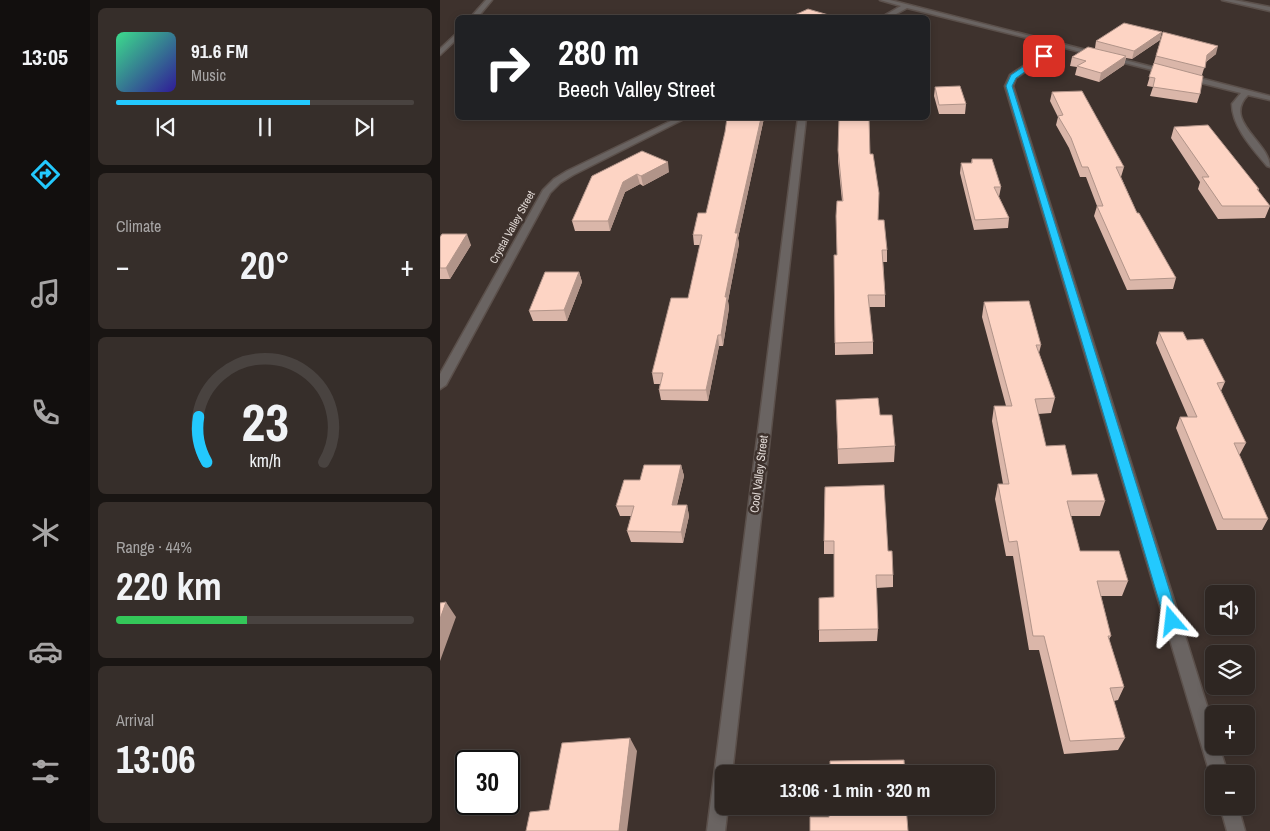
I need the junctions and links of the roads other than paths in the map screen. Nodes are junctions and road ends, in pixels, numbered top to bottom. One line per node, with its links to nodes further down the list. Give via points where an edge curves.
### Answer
1 (489, 0): 6 (street)
2 (883, 0): 4 (street)
3 (1225, 0): 5 (street)
4 (906, 6): 7 (street); 9 (street)
5 (1270, 9)
6 (476, 15)
7 (889, 15)
8 (455, 37): 10 (street)
9 (1060, 45): 11 (street); 17 (street, via 1013,77 1009,86)
10 (440, 53)
11 (1246, 92): 12 (street); 15 (street, via 1237,102 1239,120)
12 (1270, 98)
13 (678, 120): 16 (street, Crystal Valley Street, via 570,173 546,192)
14 (802, 120): 19 (street, Cool Valley Street)
15 (1270, 164)
16 (440, 385)
17 (1216, 765)
18 (1232, 815): 20 (street)
19 (716, 831)
20 (1236, 831)

